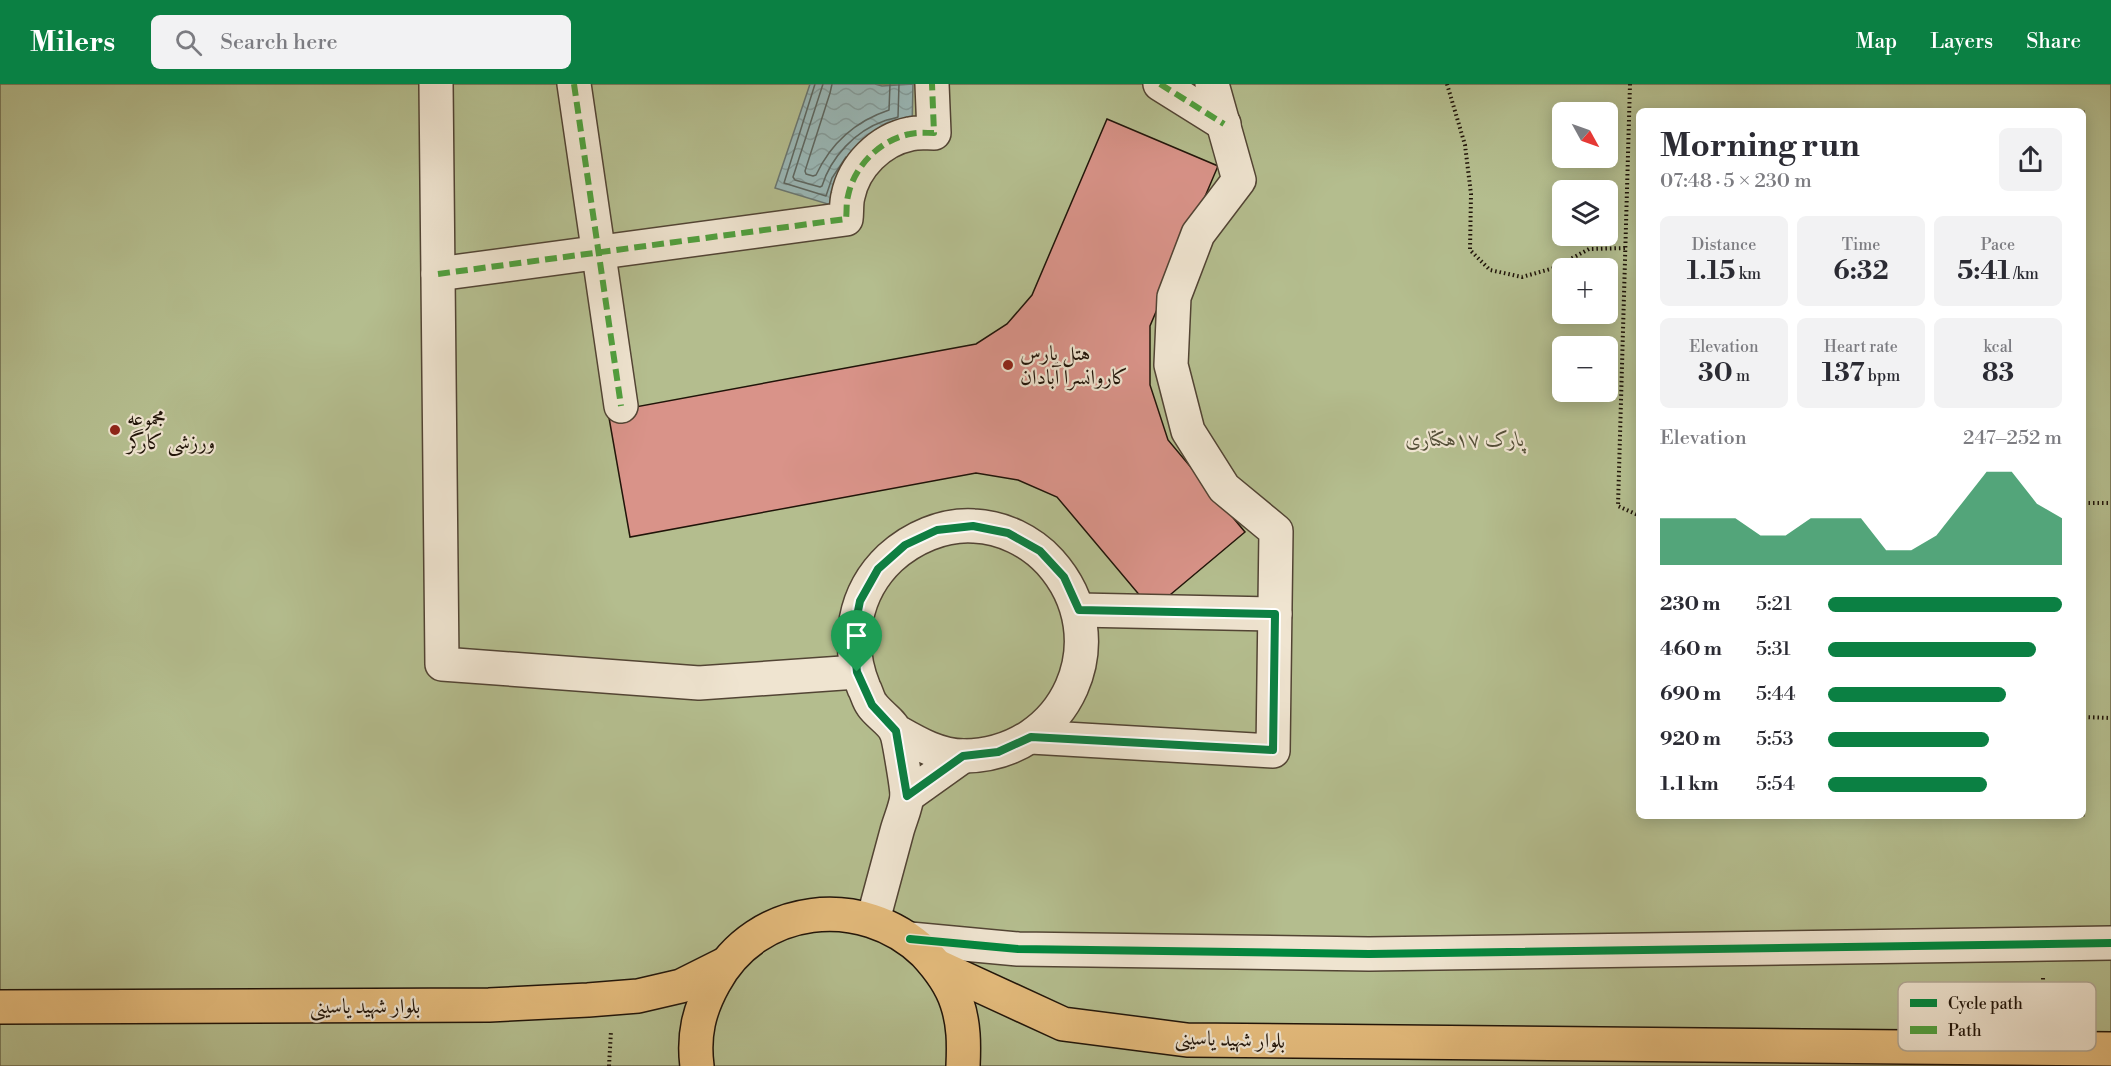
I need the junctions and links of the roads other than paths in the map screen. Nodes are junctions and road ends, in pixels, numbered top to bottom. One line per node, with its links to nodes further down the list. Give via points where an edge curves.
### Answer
1 (436, 84): 8 (street)
2 (574, 84): 7 (street)
3 (932, 84): 7 (street, via 934,133 910,134 889,142 870,156 855,174 846,219)
4 (1160, 84): 6 (street)
5 (1212, 84): 6 (street)
6 (1224, 124): 11 (street, via 1239,180 1198,234 1174,297 1171,365 1188,431 1224,488 1276,531)
7 (599, 253): 8 (street); 9 (street)
8 (438, 274): 12 (street, via 442,664 699,683)
9 (621, 406)
10 (1079, 610): 11 (street); 12 (street, via 1064,577 1040,551 1008,533 973,526 937,530 905,545 878,569 860,601 853,636); 14 (street, via 1083,646 1076,681 1058,712)
11 (1275, 614): 14 (street, via 1273,750)
12 (857, 672): 13 (street, via 872,705)
13 (896, 731): 15 (street, via 927,749); 16 (street)
14 (1031, 737): 15 (street, via 998,752)
15 (963, 756): 16 (street)
16 (907, 796): 17 (street)
17 (873, 920): 18 (main road); 20 (main road, via 832,913 791,919 754,937)
18 (910, 939): 19 (street, via 1018,949 1369,954); 21 (main road)
19 (2111, 943)
20 (723, 965): 22 (main road, بلوار شهید یاسینی, via 681,986 638,996 577,1001 489,1005); 24 (main road, via 703,1003 694,1045)
21 (939, 968): 23 (main road, بلوار شهید یاسینی, via 1063,1024 1187,1040); 25 (main road, via 957,1001 965,1039)
22 (0, 1007)
23 (1898, 1047)
24 (697, 1066)
25 (963, 1066)

